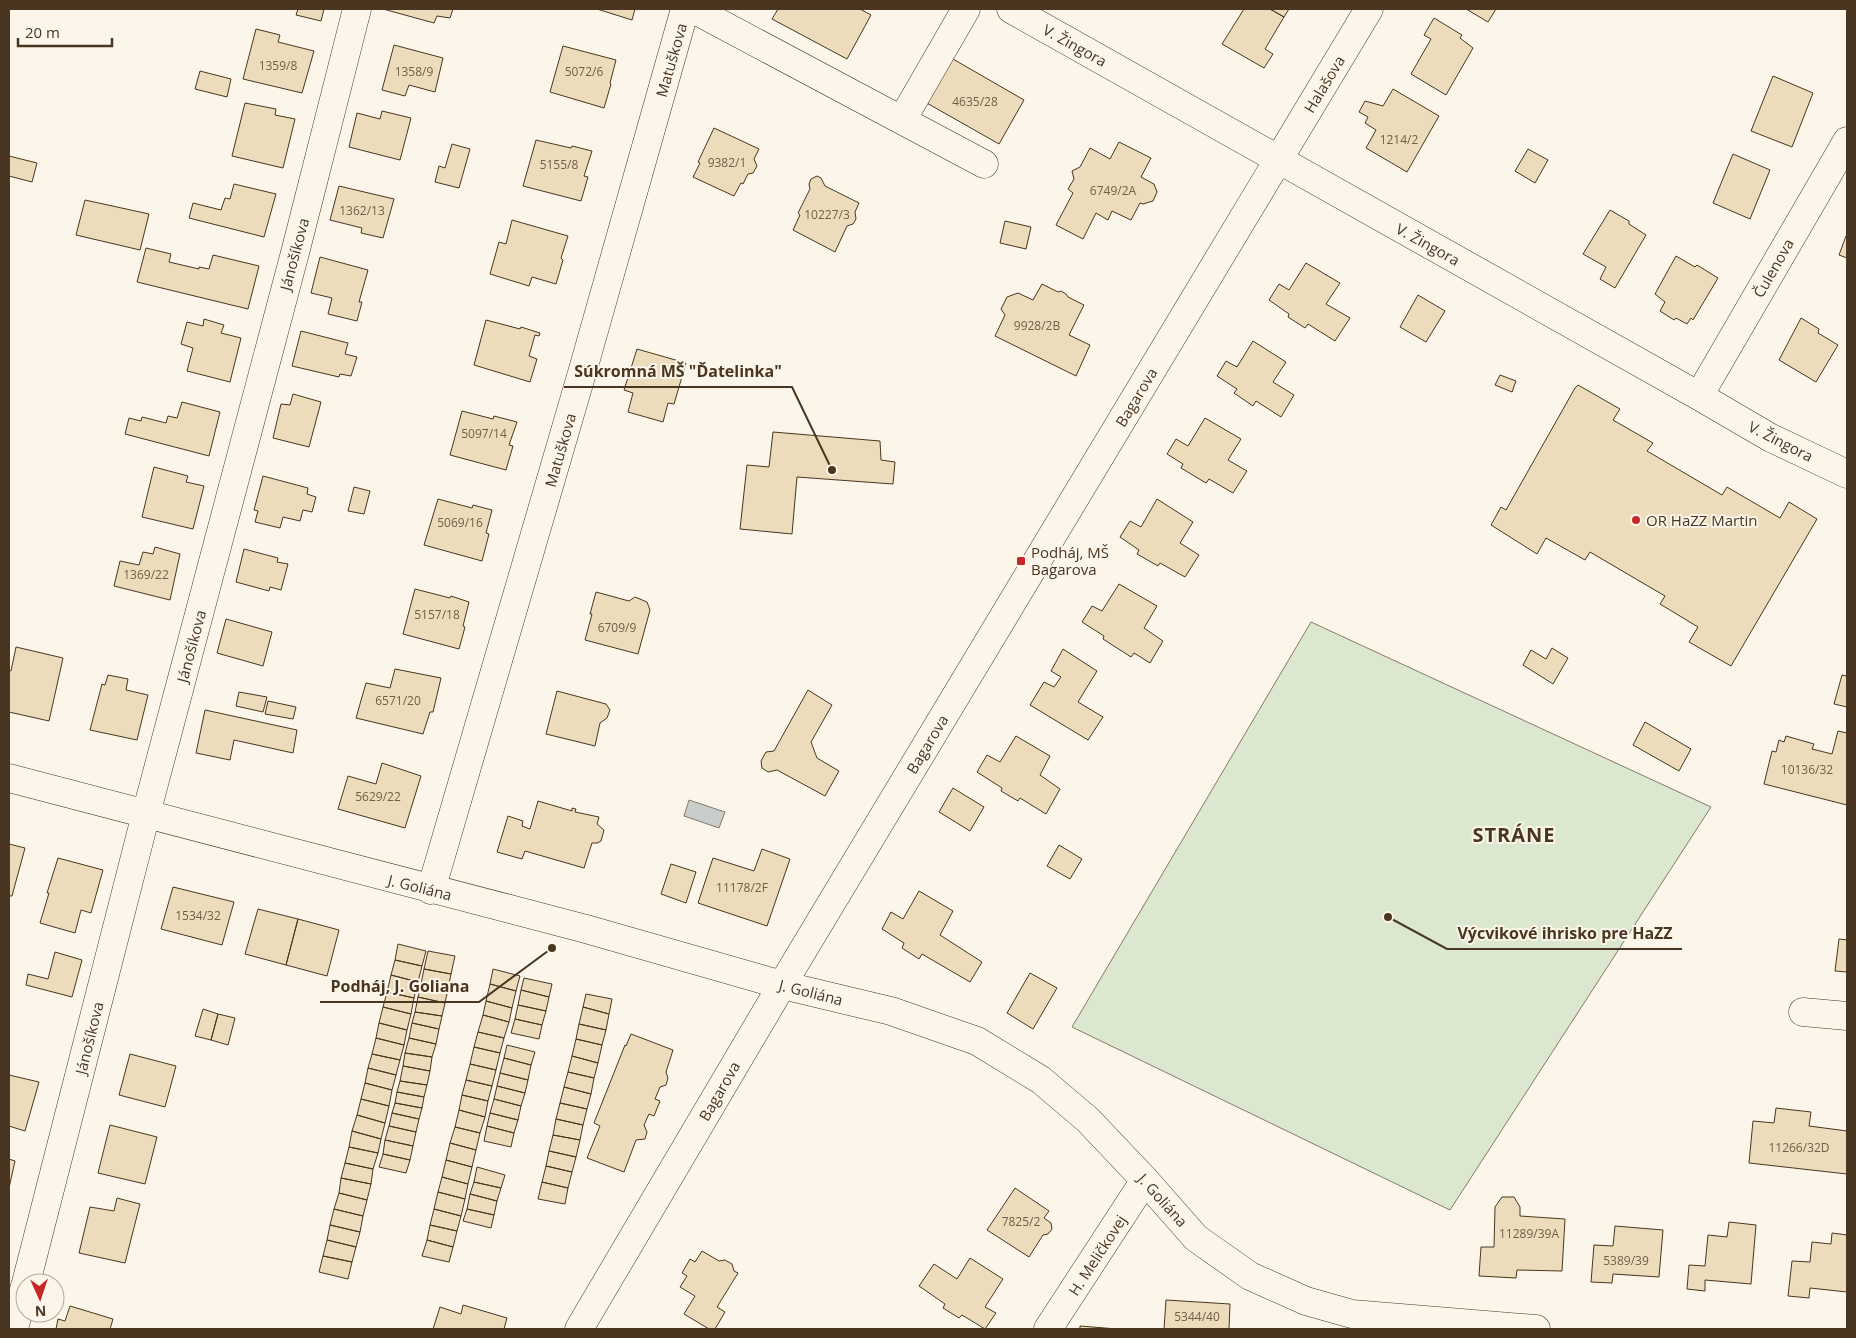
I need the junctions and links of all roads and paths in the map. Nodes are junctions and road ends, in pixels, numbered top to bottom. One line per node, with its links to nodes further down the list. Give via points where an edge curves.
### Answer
1 (357, 9): 14 (street, Jánošíkova)
2 (685, 9): 15 (street, Matuškova)
3 (693, 9): 7 (street)
4 (966, 9): 7 (street)
5 (1011, 9): 9 (street, V. Žingora)
6 (1369, 9): 9 (street, Halašova)
7 (902, 120): 10 (street)
8 (1847, 141): 11 (street, Čulenova)
9 (1278, 160): 11 (street, V. Žingora); 16 (street, Bagarova)
10 (984, 164)
11 (1699, 396): 12 (street, V. Žingora, via 1771,438)
12 (1847, 474)
13 (9, 778): 14 (street, J. Goliána)
14 (146, 814): 15 (street, J. Goliána); 20 (street, Jánošíkova)
15 (431, 890): 16 (street, J. Goliána, via 586,929)
16 (782, 985): 19 (street, J. Goliána, via 891,1011 977,1041 1041,1080 1088,1120); 22 (street, Bagarova)
17 (1803, 1012): 18 (street)
18 (1847, 1016)
19 (1145, 1180): 21 (street, J. Goliána, via 1196,1238 1250,1276 1306,1301); 23 (street, H. Meličkovej)
20 (28, 1273)
21 (1396, 1324): 24 (street, J. Goliána)
22 (579, 1329)
23 (1048, 1329)
24 (1536, 1329)

